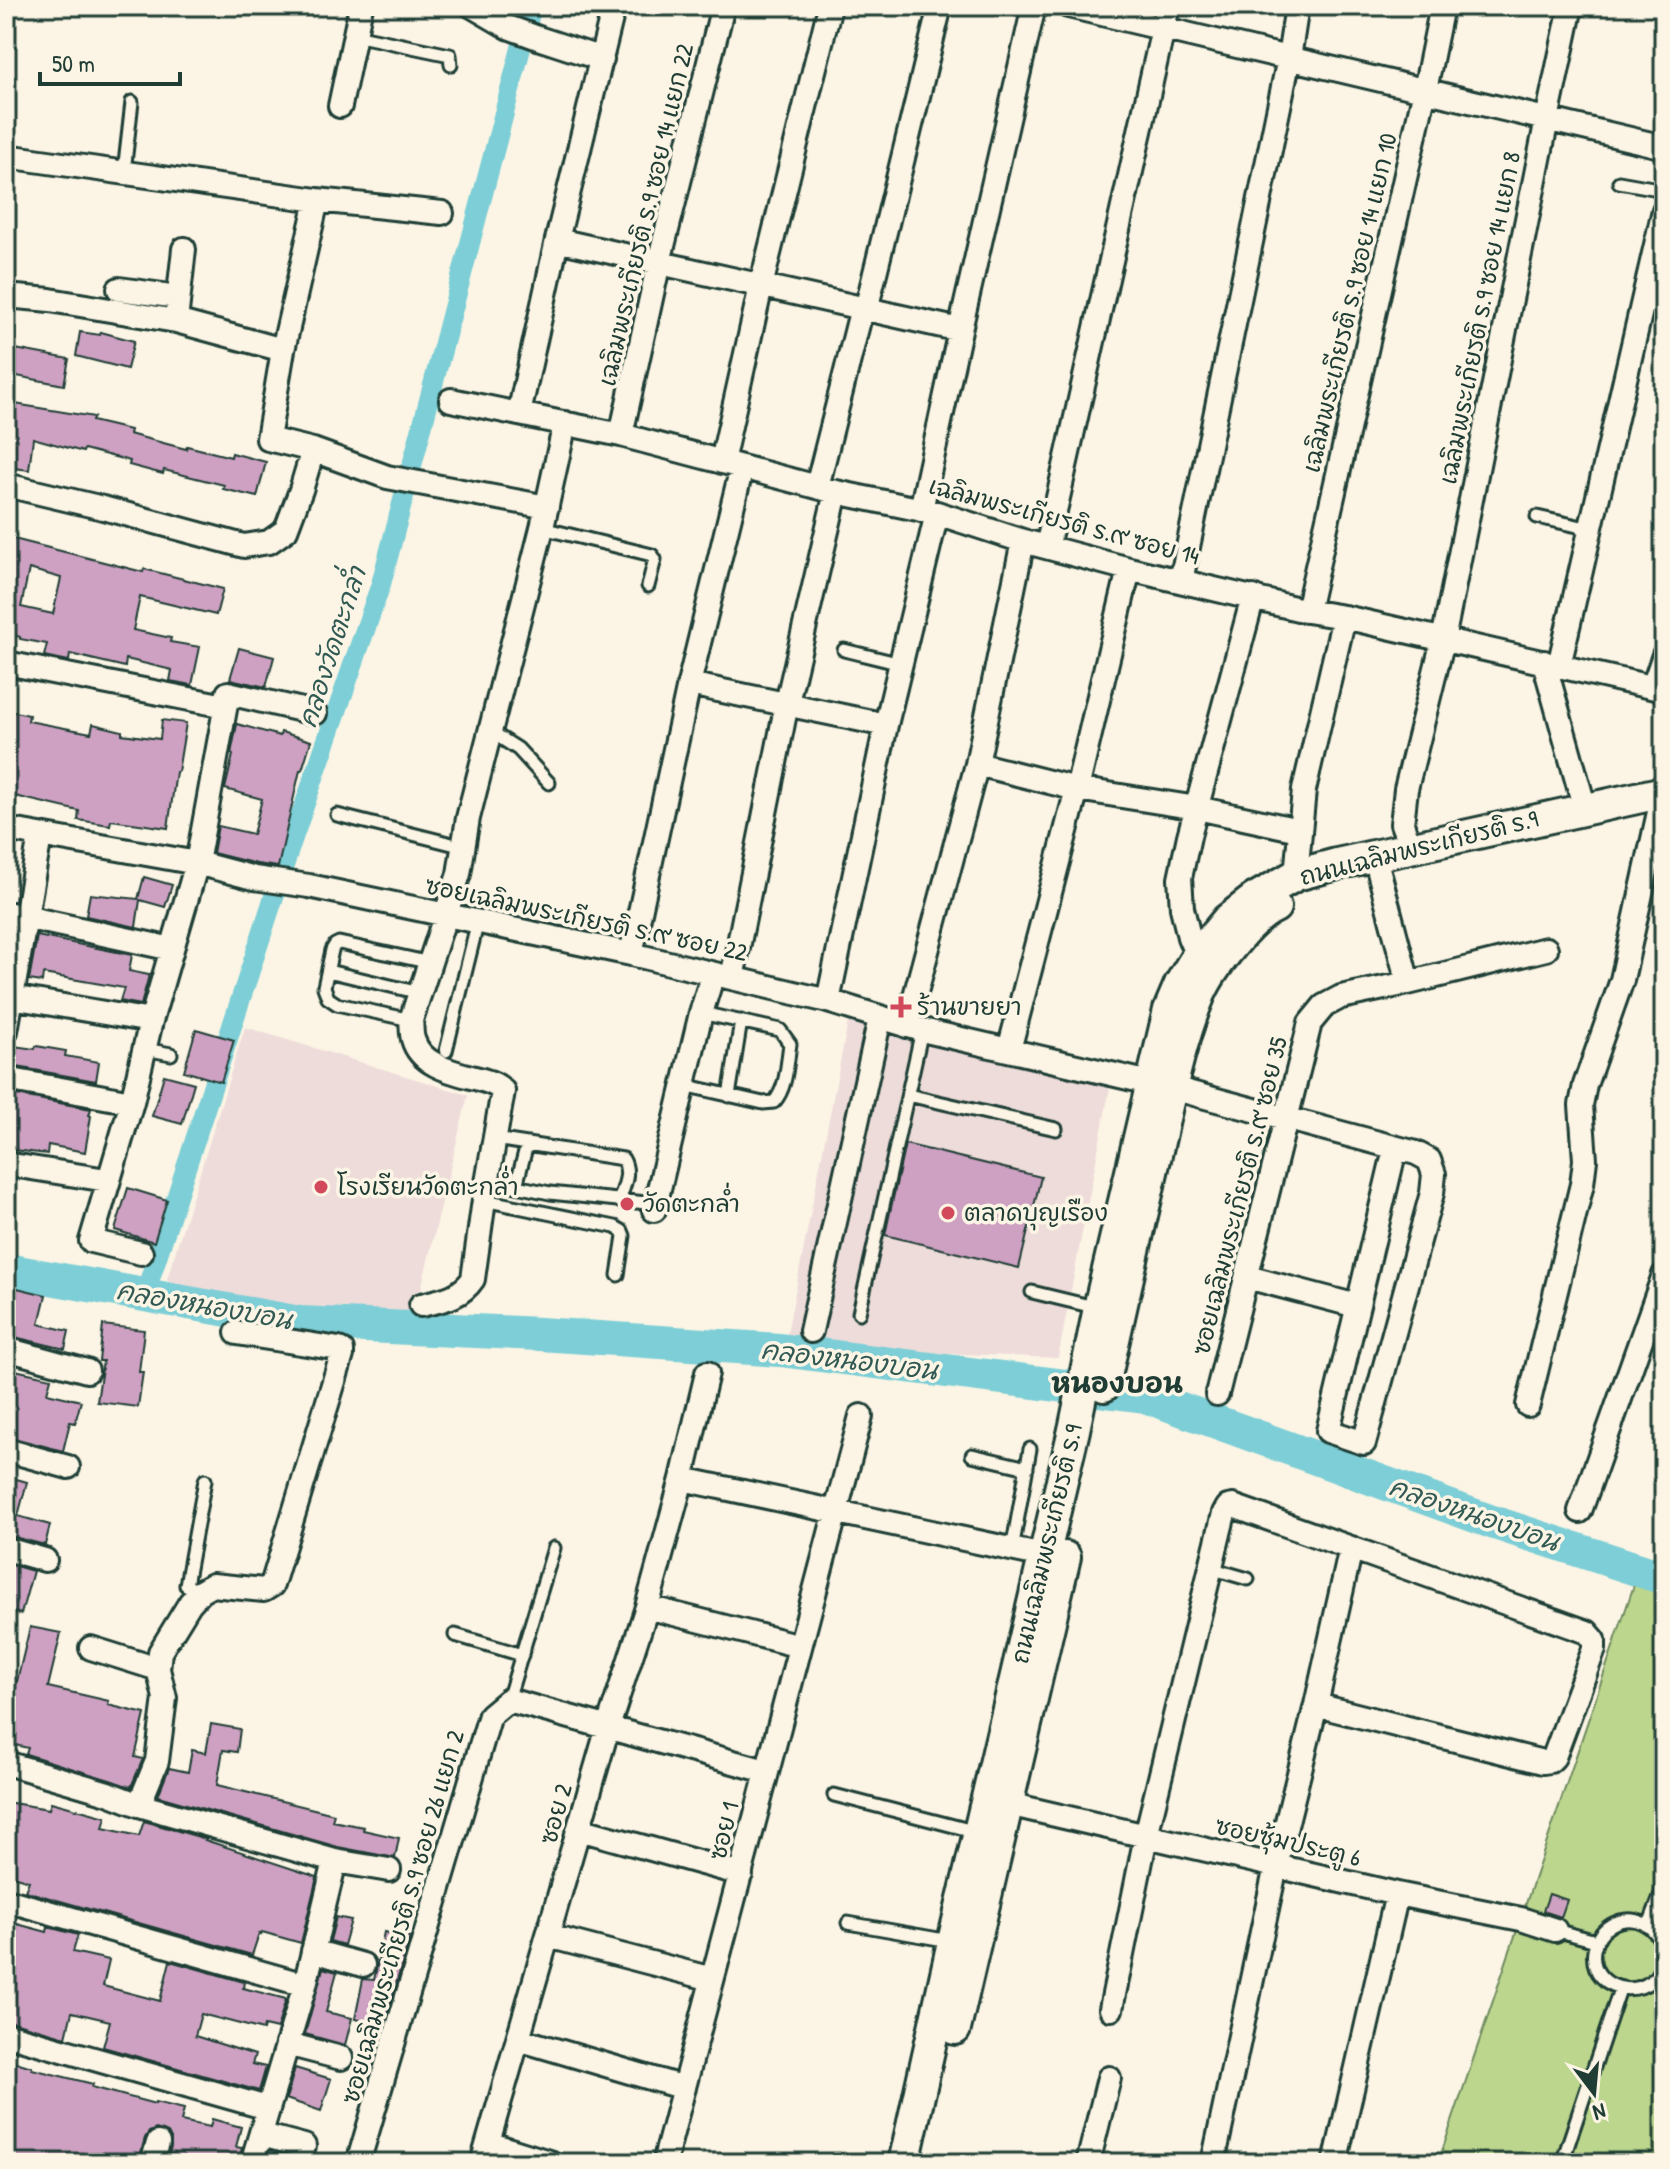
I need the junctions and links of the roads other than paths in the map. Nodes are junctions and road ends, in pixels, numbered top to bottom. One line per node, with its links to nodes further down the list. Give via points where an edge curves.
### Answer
1 (361, 6): 13 (street)
2 (472, 6): 15 (street, via 508,27)
3 (614, 6): 15 (street)
4 (723, 6): 31 (street, เฉลิมพระเกียรติ ร.9 ซอย 14 แยก 22)
5 (830, 6): 32 (street)
6 (940, 6): 36 (street)
7 (1034, 6): 38 (street)
8 (1068, 6): 12 (street)
9 (1297, 6): 14 (street)
10 (1442, 6): 17 (street, เฉลิมพระเกียรติ ร.9 ซอย 14 แยก 10)
11 (1571, 6): 20 (street, เฉลิมพระเกียรติ ร.9 ซอย 14 แยก 8)
12 (1166, 17): 14 (street); 53 (street)
13 (355, 35): 16 (lane, via 450,55); 19 (street)
14 (1289, 58): 17 (street); 55 (street)
15 (602, 59): 29 (street)
16 (451, 65)
17 (1425, 90): 20 (street); 58 (street, เฉลิมพระเกียรติ ร.9 ซอย 14 แยก 10)
18 (132, 102): 23 (lane)
19 (340, 106)
20 (1547, 119): 21 (street); 60 (street, เฉลิมพระเกียรติ ร.9 ซอย 14 แยก 8)
21 (1664, 147)
22 (6, 156): 23 (street)
23 (124, 172): 26 (street)
24 (1619, 182): 25 (lane)
25 (1664, 190)
26 (317, 200): 28 (street); 39 (street)
27 (1664, 210): 51 (street)
28 (442, 213)
29 (557, 240): 31 (street); 41 (street)
30 (184, 249): 35 (street)
31 (659, 262): 32 (street); 43 (street, เฉลิมพระเกียรติ ร.9 ซอย 14 แยก 22)
32 (761, 286): 36 (street); 45 (street)
33 (119, 289): 35 (street)
34 (6, 296): 37 (street)
35 (178, 297): 37 (street)
36 (864, 309): 38 (street); 47 (street)
37 (176, 321): 39 (street)
38 (960, 330): 48 (street)
39 (283, 350): 44 (street, via 268,439)
40 (451, 400): 41 (street, เฉลิมพระเกียรติ ร.๙ ซอย 14)
41 (519, 414): 42 (street, เฉลิมพระเกียรติ ร.๙ ซอย 14)
42 (565, 423): 43 (street, เฉลิมพระเกียรติ ร.๙ ซอย 14); 50 (street)
43 (621, 435): 45 (street, เฉลิมพระเกียรติ ร.๙ ซอย 14)
44 (313, 450): 46 (street, via 286,530 269,542 244,546); 50 (street, via 387,477)
45 (732, 464): 47 (street, เฉลิมพระเกียรติ ร.๙ ซอย 14); 66 (street)
46 (6, 485)
47 (827, 490): 48 (street, เฉลิมพระเกียรติ ร.๙ ซอย 14); 68 (street)
48 (929, 511): 52 (street, เฉลิมพระเกียรติ ร.๙ ซอย 14); 64 (street)
49 (1537, 517): 51 (lane)
50 (544, 518): 56 (lane, via 652,555); 72 (street)
51 (1591, 529): 65 (street)
52 (1023, 541): 53 (street, เฉลิมพระเกียรติ ร.๙ ซอย 14); 73 (street)
53 (1047, 547): 54 (street, เฉลิมพระเกียรติ ร.๙ ซอย 14)
54 (1129, 569): 55 (street, เฉลิมพระเกียรติ ร.๙ ซอย 14); 75 (street)
55 (1181, 581): 57 (street, เฉลิมพระเกียรติ ร.๙ ซอย 14)
56 (648, 586)
57 (1253, 597): 58 (street, เฉลิมพระเกียรติ ร.๙ ซอย 14); 77 (street)
58 (1307, 611): 59 (street, เฉลิมพระเกียรติ ร.๙ ซอย 14)
59 (1344, 617): 60 (street, เฉลิมพระเกียรติ ร.๙ ซอย 14); 81 (street)
60 (1443, 640): 65 (street, เฉลิมพระเกียรติ ร.๙ ซอย 14); 84 (street, เฉลิมพระเกียรติ ร.9 ซอย 14 แยก 8, via 1406,789 1402,824)
61 (844, 650): 64 (lane)
62 (1664, 655): 67 (street)
63 (6, 663): 69 (street)
64 (901, 664): 71 (street)
65 (1552, 664): 67 (street, เฉลิมพระเกียรติ ร.๙ ซอย 14); 78 (street)
66 (689, 684): 68 (street); 93 (street)
67 (1659, 689)
68 (787, 703): 71 (street); 97 (street)
69 (225, 706): 70 (street, via 228,693); 85 (street)
70 (315, 713)
71 (886, 725): 101 (street)
72 (490, 731): 74 (lane, via 518,749); 83 (street)
73 (977, 764): 75 (street); 107 (street)
74 (549, 783)
75 (1077, 789): 77 (street); 110 (street)
76 (1662, 805): 78 (main road, ถนนเฉลิมพระเกียรติ ร.9); 86 (main road, ถนนเฉลิมพระเกียรติ ร.9); 146 (street, via 1622,980 1585,1085 1582,1184)
77 (1197, 808): 81 (street); 94 (street, via 1180,878 1182,908)
78 (1585, 809): 84 (main road, ถนนเฉลิมพระเกียรติ ร.9)
79 (337, 815): 83 (lane)
80 (6, 829): 82 (street, ซอยเฉลิมพระเกียรติ ร.๙ ซอย 22)
81 (1299, 830): 87 (street)
82 (40, 836): 85 (street, ซอยเฉลิมพระเกียรติ ร.๙ ซอย 22); 88 (street)
83 (464, 847): 89 (street)
84 (1411, 848): 87 (main road, ถนนเฉลิมพระเกียรติ ร.9)
85 (197, 863): 89 (street, ซอยเฉลิมพระเกียรติ ร.๙ ซอย 22); 91 (street)
86 (1379, 872): 98 (street); 115 (main road, ถนนเฉลิมพระเกียรติ ร.9, via 1309,891 1266,911 1225,953 1201,991)
87 (1296, 875): 94 (main road, ถนนเฉลิมพระเกียรติ ร.9, via 1227,920)
88 (16, 914): 91 (street); 100 (street)
89 (446, 915): 90 (street, ซอยเฉลิมพระเกียรติ ร.๙ ซอย 22); 95 (street)
90 (478, 921): 93 (street, ซอยเฉลิมพระเกียรติ ร.๙ ซอย 22); 111 (lane)
91 (172, 949): 105 (street)
92 (1546, 949): 98 (street, ซอยเฉลิมพระเกียรติ ร.๙ ซอย 35)
93 (631, 954): 97 (street, ซอยเฉลิมพระเกียรติ ร.๙ ซอย 22)
94 (1197, 956): 115 (main road, ถนนเฉลิมพระเกียรติ ร.9, via 1169,1010)
95 (431, 963): 96 (lane, via 339,943); 99 (street)
96 (328, 971): 99 (lane); 104 (lane, via 325,993 332,1002)
97 (723, 976): 101 (street, ซอยเฉลิมพระเกียรติ ร.๙ ซอย 22); 102 (street)
98 (1408, 983): 119 (street, ซอยเฉลิมพระเกียรติ ร.๙ ซอย 35, via 1341,997 1324,1006 1310,1023)
99 (420, 993): 104 (street)
100 (9, 997): 105 (street); 108 (street)
101 (828, 1001): 103 (street, ซอยเฉลิมพระเกียรติ ร.๙ ซอย 22)
102 (701, 1013): 106 (lane); 114 (street)
103 (880, 1018): 107 (street, ซอยเฉลิมพระเกียรติ ร.๙ ซอย 22); 139 (street)
104 (411, 1020): 121 (street, via 413,1040 430,1062 502,1088)
105 (151, 1021): 109 (street)
106 (741, 1021): 117 (lane); 117 (lane, via 780,1030 790,1044 787,1070 774,1102)
107 (914, 1028): 110 (street, ซอยเฉลิมพระเกียรติ ร.๙ ซอย 22); 116 (lane)
108 (6, 1031)
109 (145, 1049): 112 (lane); 118 (street)
110 (1009, 1050): 115 (street, ซอยเฉลิมพระเกียรติ ร.๙ ซอย 22)
111 (446, 1051)
112 (171, 1054)
113 (6, 1079): 118 (street)
114 (684, 1085): 117 (lane); 129 (street)
115 (1161, 1085): 119 (street, ซอยเฉลิมพระเกียรติ ร.๙ ซอย 22); 137 (main road, ถนนเฉลิมพระเกียรติ ร.9); 144 (main road, ถนนเฉลิมพระเกียรติ ร.9)
116 (908, 1095): 120 (lane); 138 (lane)
117 (729, 1096)
118 (132, 1102): 125 (street)
119 (1288, 1118): 123 (street, ซอยเฉลิมพระเกียรติ ร.๙ ซอย 22); 133 (street, ซอยเฉลิมพระเกียรติ ร.๙ ซอย 35)
120 (1056, 1129)
121 (495, 1139): 122 (lane); 127 (street)
122 (527, 1144): 126 (lane); 128 (lane, via 623,1159 627,1175)
123 (1395, 1149): 136 (street); 136 (street, ซอยเฉลิมพระเกียรติ ร.๙ ซอย 22, via 1429,1160 1432,1193 1364,1443 1328,1431)
124 (6, 1164): 125 (street)
125 (107, 1180): 130 (street, via 91,1241)
126 (516, 1186): 127 (lane); 128 (lane)
127 (485, 1190): 131 (lane, via 622,1231); 135 (street, via 473,1279 458,1295)
128 (619, 1201): 129 (lane)
129 (655, 1207)
130 (141, 1253)
131 (618, 1275)
132 (1664, 1275): 156 (street)
133 (1247, 1277): 136 (street); 145 (street, ซอยเฉลิมพระเกียรติ ร.๙ ซอย 35)
134 (1032, 1292): 137 (lane)
135 (421, 1305)
136 (1357, 1306)
137 (1099, 1308): 144 (main road, ถนนเฉลิมพระเกียรติ ร.9)
138 (859, 1313)
139 (811, 1331)
140 (237, 1333): 166 (street, via 339,1349 342,1355 272,1585 264,1590 212,1585)
141 (6, 1349): 142 (street)
142 (87, 1371)
143 (707, 1373): 154 (street, ซอย 2)
144 (1096, 1374): 148 (main road, ถนนเฉลิมพระเกียรติ ร.9)
145 (1217, 1394)
146 (1528, 1405)
147 (861, 1416): 157 (street, ซอย 1)
148 (1086, 1421): 162 (main road, ถนนเฉลิมพระเกียรติ ร.9); 179 (main road, ถนนเฉลิมพระเกียรติ ร.9)
149 (1030, 1449): 153 (lane)
150 (6, 1450): 152 (street)
151 (972, 1455): 153 (lane)
152 (68, 1467)
153 (1027, 1468): 161 (lane)
154 (682, 1479): 157 (street); 167 (street, ซอย 2)
155 (205, 1480): 166 (lane, via 186,1585)
156 (1580, 1511)
157 (835, 1512): 161 (street); 169 (street, ซอย 1)
158 (554, 1548): 171 (lane)
159 (1351, 1548): 164 (street, via 1233,1506 1224,1513); 174 (street); 174 (street, via 1587,1632 1594,1649 1550,1761)
160 (6, 1549): 163 (street)
161 (1012, 1550): 162 (street)
162 (1044, 1556): 182 (main road, ถนนเฉลิมพระเกียรติ ร.9)
163 (45, 1560)
164 (1210, 1568): 165 (lane); 183 (street)
165 (1248, 1579)
166 (200, 1592): 172 (street, via 160,1652)
167 (647, 1607): 169 (street); 175 (street, ซอย 2)
168 (455, 1635): 171 (lane)
169 (800, 1646): 177 (street, ซอย 1)
170 (91, 1648): 172 (street)
171 (522, 1655): 173 (lane)
172 (158, 1669): 180 (street, via 165,1698 157,1761)
173 (508, 1700): 175 (street); 215 (street, ซอยเฉลิมพระเกียรติ ร.9 ซอย 26 แยก 2, via 490,1715)
174 (1316, 1705): 185 (street)
175 (608, 1727): 177 (street); 181 (street, ซอย 2)
176 (6, 1763): 180 (street)
177 (766, 1771): 187 (street, ซอย 1)
178 (834, 1795): 182 (lane)
179 (1008, 1804): 183 (street, ซอยซุ้มประตู 6); 219 (main road, ถนนเฉลิมพระเกียรติ ร.9)
180 (139, 1805): 184 (street)
181 (579, 1829): 187 (street); 194 (street, ซอย 2)
182 (979, 1833): 196 (main road, ถนนเฉลิมพระเกียรติ ร.9)
183 (1146, 1836): 185 (street, ซอยซุ้มประตู 6); 203 (street)
184 (335, 1861): 186 (street); 198 (street)
185 (1276, 1866): 189 (street, ซอยซุ้มประตู 6); 221 (street)
186 (389, 1870)
187 (741, 1874): 200 (street, ซอย 1)
188 (1664, 1886): 192 (lane)
189 (1397, 1894): 193 (street, ซอยซุ้มประตู 6); 222 (street)
190 (6, 1900): 201 (street)
191 (848, 1923): 196 (lane)
192 (1649, 1925): 195 (lane, via 1619,1921); 197 (lane)
193 (1555, 1930): 195 (lane)
194 (548, 1936): 200 (street); 205 (street, ซอย 2)
195 (1596, 1941): 202 (lane, via 1597,1970)
196 (953, 1942): 218 (main road, ถนนเฉลิมพระเกียรติ ร.9)
197 (1664, 1950): 202 (lane, via 1658,1975 1648,1984)
198 (313, 1951): 199 (street); 201 (street)
199 (363, 1965)
200 (712, 1979): 209 (street, ซอย 1)
201 (305, 1985): 206 (street)
202 (1620, 1989): 223 (lane)
203 (1111, 2009)
204 (6, 2034): 210 (street)
205 (518, 2039): 209 (street); 213 (street, ซอย 2)
206 (287, 2044): 207 (street); 210 (street)
207 (341, 2058)
208 (1109, 2078): 220 (street)
209 (684, 2088): 217 (street, ซอย 1)
210 (267, 2108): 211 (street)
211 (262, 2135): 212 (street); 214 (street)
212 (304, 2146)
213 (485, 2153): 216 (street)
214 (252, 2163)
215 (358, 2163)
216 (552, 2163)
217 (664, 2163)
218 (904, 2163)
219 (923, 2163)
220 (1088, 2163)
221 (1213, 2163)
222 (1335, 2163)
223 (1562, 2163)

